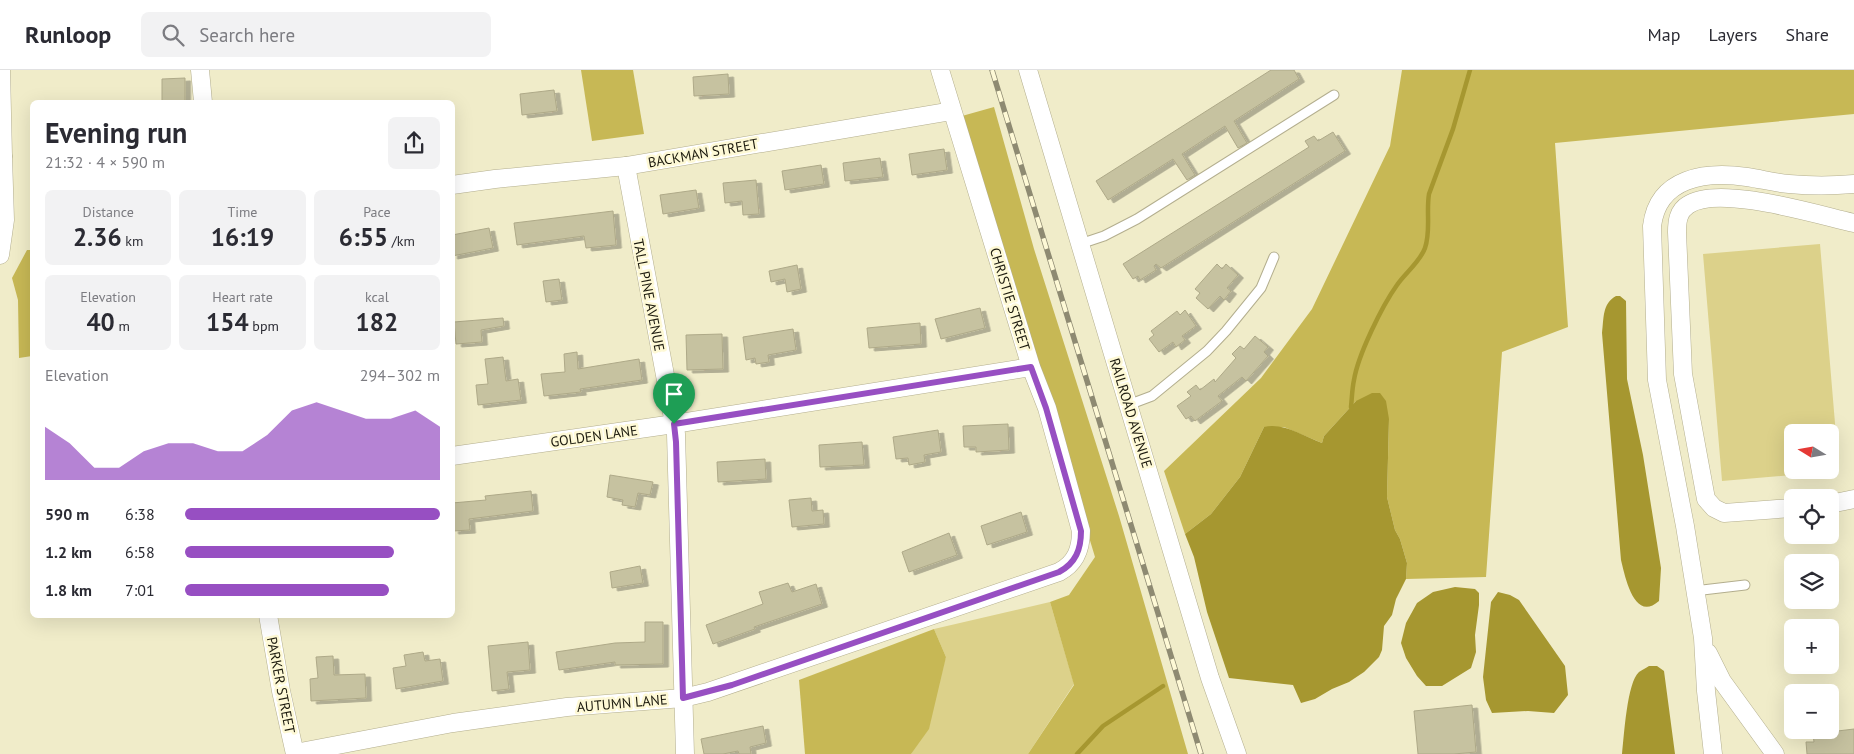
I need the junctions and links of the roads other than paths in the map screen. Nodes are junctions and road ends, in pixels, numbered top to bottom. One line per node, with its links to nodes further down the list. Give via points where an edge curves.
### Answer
1 (1, 70): 8 (street)
2 (200, 70): 6 (street)
3 (940, 70): 7 (street, CHRISTIE STREET)
4 (1028, 70): 13 (street, RAILROAD AVENUE)
5 (1334, 95): 13 (lane, via 1137,219)
6 (203, 100)
7 (952, 111): 9 (street, BACKMAN STREET); 16 (street, CHRISTIE STREET)
8 (1, 157): 14 (street, via 5,220)
9 (626, 166): 11 (street, BACKMAN STREET); 18 (street, TALL PINE AVENUE)
10 (1854, 184): 25 (street, via 1815,186 1734,176 1697,178 1672,188 1657,205 1652,226 1657,380)
11 (455, 185)
12 (1854, 223): 22 (street, via 1738,197 1693,202 1686,205 1678,217 1683,374 1706,499 1714,508 1724,512)
13 (1080, 244): 17 (street, RAILROAD AVENUE)
14 (0, 255)
15 (1274, 257): 17 (lane, via 1261,288 1207,351 1152,396)
16 (1031, 367): 18 (street, GOLDEN LANE); 23 (street, CHRISTIE STREET, via 1081,531)
17 (1128, 405): 31 (street, RAILROAD AVENUE, via 1210,678)
18 (674, 424): 19 (street, GOLDEN LANE); 28 (street, TALL PINE AVENUE)
19 (455, 456)
20 (1854, 500): 21 (street)
21 (1839, 502)
22 (1784, 508)
23 (1076, 557): 28 (street, AUTUMN LANE, via 1059,572 732,685)
24 (1745, 585): 25 (lane)
25 (1694, 591): 27 (street)
26 (269, 618): 29 (street, PARKER STREET)
27 (1703, 638): 32 (street); 33 (street, via 1718,674)
28 (683, 698): 29 (street, AUTUMN LANE, via 567,707 453,723); 30 (street, TALL PINE AVENUE)
29 (295, 753)
30 (685, 754)
31 (1237, 754)
32 (1713, 754)
33 (1775, 754)

